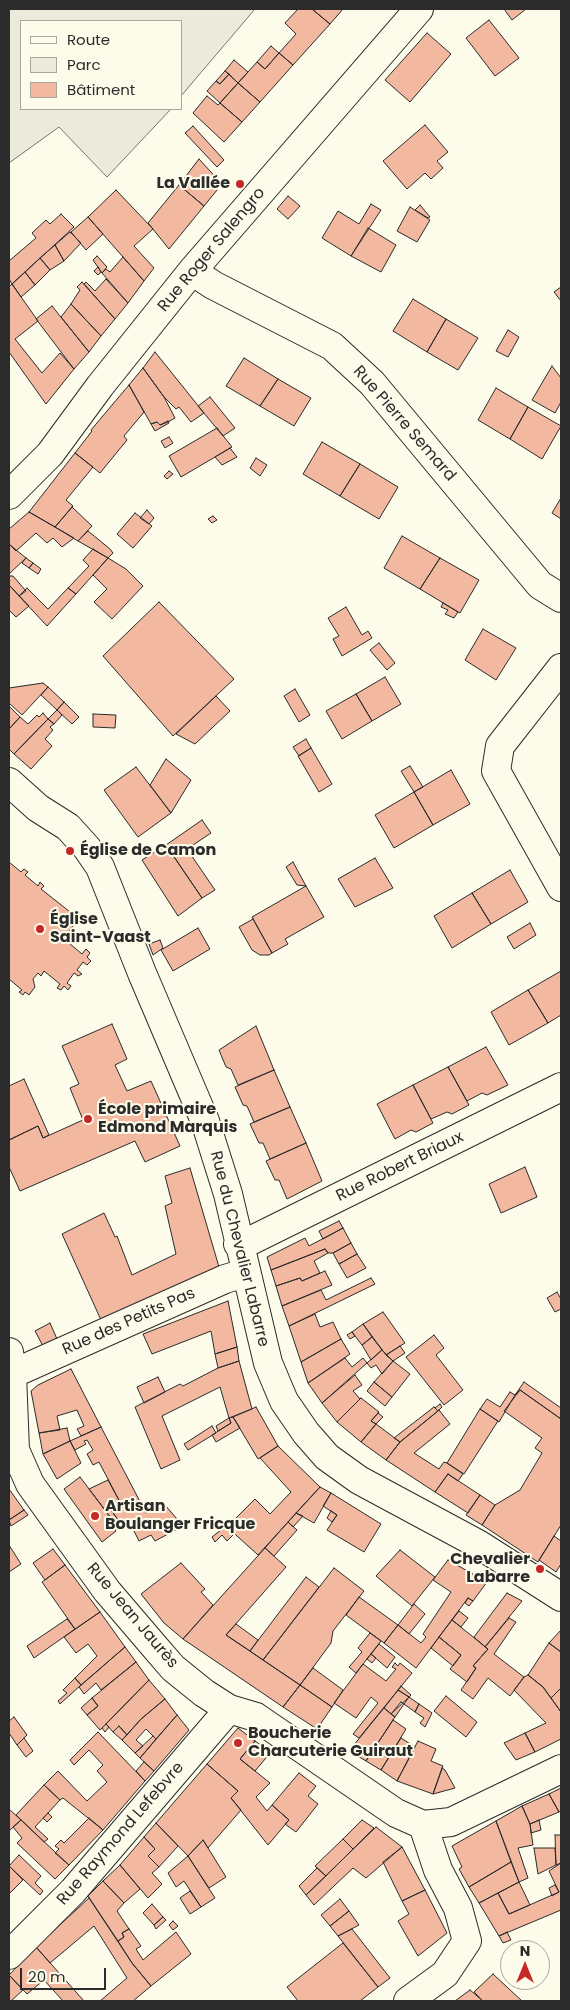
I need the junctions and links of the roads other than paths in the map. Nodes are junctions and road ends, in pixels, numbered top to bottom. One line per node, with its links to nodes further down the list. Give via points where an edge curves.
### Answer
1 (419, 9): 2 (street, Rue Roger Salengro)
2 (192, 272): 3 (street, Rue Roger Salengro, via 50,454); 4 (street, Rue Pierre Semard, via 332,346 372,383 540,585)
3 (9, 495)
4 (561, 598)
5 (561, 668): 7 (street, via 500,746 496,771)
6 (9, 782): 9 (street, Rue du Chevalier Labarre, via 38,808 68,827 100,867 205,1121 228,1194)
7 (561, 887)
8 (561, 1087): 9 (street, Rue Robert Briaux, via 252,1240)
9 (238, 1244): 10 (street, Rue du Chevalier Labarre)
10 (246, 1273): 11 (street, Rue des Petits Pas); 13 (street, Rue du Chevalier Labarre, via 268,1363 284,1401 328,1457 359,1480 478,1544)
11 (10, 1363): 12 (street, Rue Jean Jaurès)
12 (12, 1451): 14 (street, Rue Jean Jaurès, via 30,1484 113,1598 174,1668 204,1693)
13 (561, 1597)
14 (229, 1708): 16 (street, Rue Jean Jaurès, via 256,1717 396,1813); 17 (street, Rue Raymond Lefebvre, via 73,1891)
15 (561, 1769): 16 (street, via 451,1822)
16 (423, 1825): 18 (street, via 438,1870 458,1908 466,1941 445,1974)
17 (9, 1955)
18 (408, 2001)

